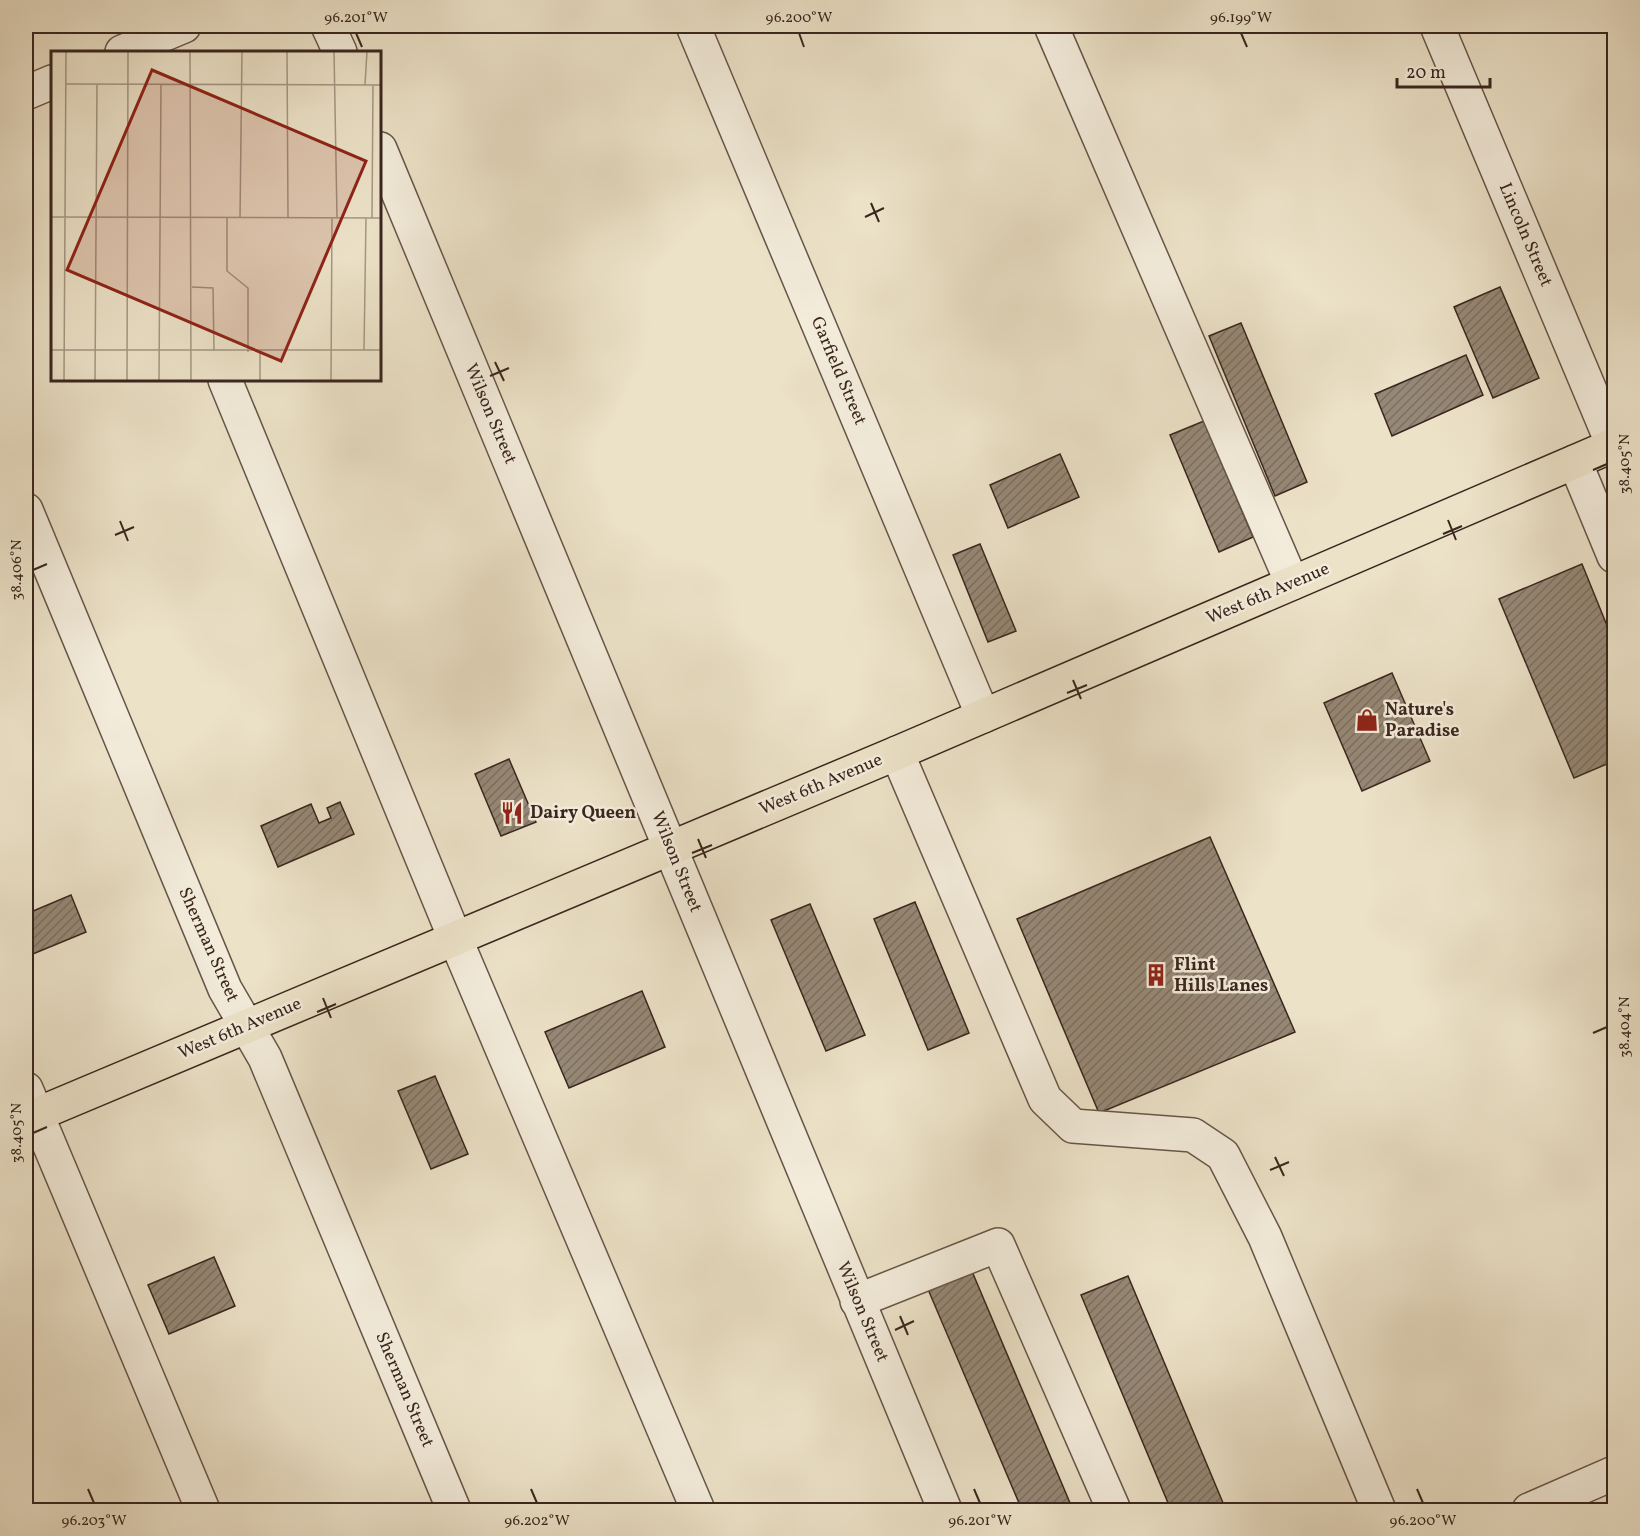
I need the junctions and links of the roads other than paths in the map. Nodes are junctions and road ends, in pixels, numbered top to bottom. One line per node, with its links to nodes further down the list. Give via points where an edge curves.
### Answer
1 (184, 26): 6 (street)
2 (328, 26): 7 (street)
3 (693, 26): 17 (street, Garfield Street)
4 (1051, 26): 16 (street)
5 (1437, 26): 12 (street, Lincoln Street)
6 (124, 51)
7 (340, 51)
8 (51, 82): 9 (street)
9 (26, 93)
10 (381, 150): 19 (street, Wilson Street)
11 (225, 381): 20 (street)
12 (1614, 445): 13 (main road, West 6th Avenue)
13 (1575, 462): 15 (street); 16 (main road, West 6th Avenue)
14 (26, 510): 21 (street, Sherman Street, via 225,988)
15 (1614, 556)
16 (1292, 584): 17 (main road, West 6th Avenue)
17 (983, 716): 18 (main road, West 6th Avenue)
18 (897, 753): 19 (main road, West 6th Avenue); 30 (street, via 1045,1099 1073,1126 1193,1135 1223,1155 1265,1237)
19 (670, 848): 20 (main road, West 6th Avenue); 23 (street, Wilson Street)
20 (455, 938): 21 (main road, West 6th Avenue); 27 (street)
21 (246, 1027): 22 (main road, West 6th Avenue); 26 (street, Sherman Street, via 265,1058)
22 (29, 1107): 25 (street)
23 (857, 1301): 28 (street, Wilson Street); 29 (street, via 998,1245)
24 (1614, 1473): 31 (street)
25 (203, 1510)
26 (454, 1510)
27 (698, 1510)
28 (945, 1510)
29 (1114, 1510)
30 (1379, 1510)
31 (1529, 1510)

